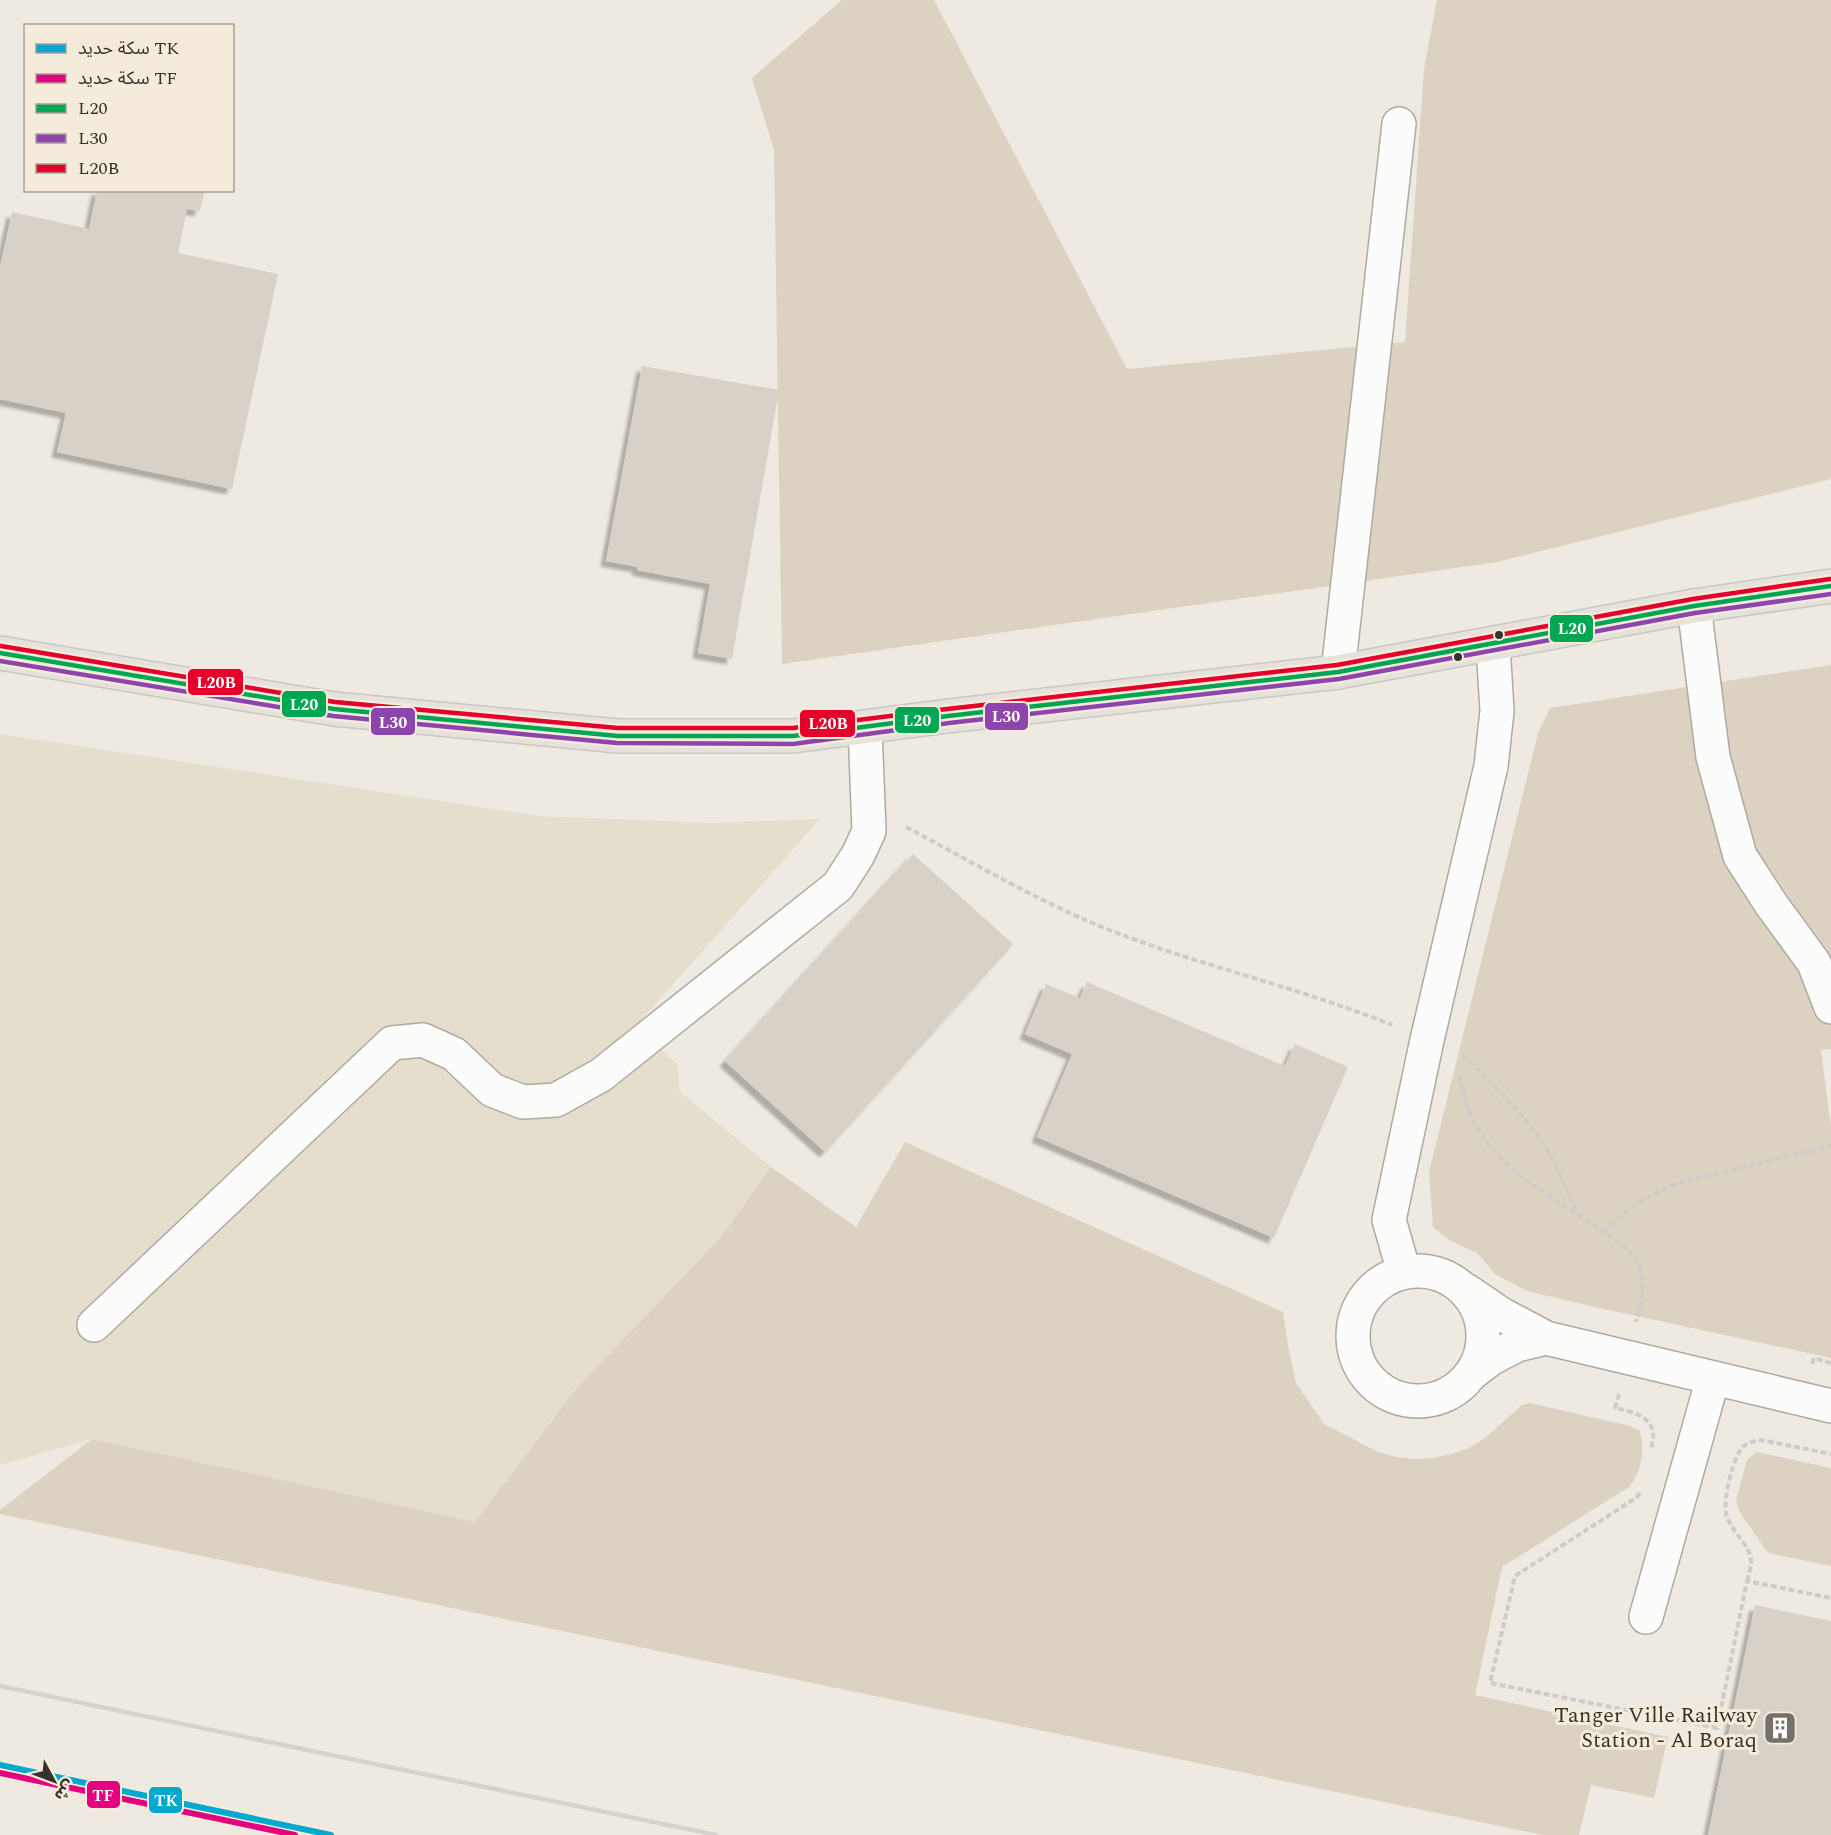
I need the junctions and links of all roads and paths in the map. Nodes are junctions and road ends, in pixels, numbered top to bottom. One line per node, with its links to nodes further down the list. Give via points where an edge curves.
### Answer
1 (1399, 124): 6 (street)
2 (1831, 586): 3 (main road)
3 (1694, 606): 4 (main road); 9 (street, via 1713,757 1740,856 1814,963)
4 (1493, 645): 6 (main road); 10 (street, via 1497,711 1491,766)
5 (0, 653): 7 (main road, via 334,709 618,736 792,736)
6 (1338, 672): 7 (main road)
7 (865, 727): 8 (street)
8 (868, 807): 10 (path, via 1110,931 1368,1015); 18 (street, via 869,831 837,886 601,1075 556,1100 523,1102 492,1090 454,1054 423,1040 392,1043)
9 (1831, 1007)
10 (1427, 1040): 16 (street, via 1389,1220)
11 (1458, 1063): 14 (path, via 1457,1051 1519,1113 1544,1145)
12 (1459, 1075): 14 (path, via 1474,1123 1489,1145 1527,1181)
13 (1831, 1146): 15 (path, via 1656,1192 1634,1204)
14 (1579, 1214): 15 (path)
15 (1604, 1232): 20 (path, via 1638,1262 1643,1279)
16 (1404, 1272): 17 (street, via 1426,1270 1448,1278); 21 (street, via 1383,1280 1366,1295 1356,1314 1354,1354 1364,1374 1378,1389 1396,1399 1417,1402 1447,1394)
17 (1466, 1291): 19 (street); 21 (street, via 1478,1310 1483,1332 1481,1354)
18 (94, 1325)
19 (1546, 1338): 20 (street); 21 (street, via 1517,1345)
20 (1628, 1358): 22 (street); 25 (path, via 1615,1408 1643,1417 1651,1426)
21 (1471, 1374)
22 (1713, 1378): 23 (street); 29 (street)
23 (1831, 1406)
24 (1831, 1454): 27 (path, via 1761,1440 1751,1442 1737,1455 1725,1501 1729,1522 1750,1553)
25 (1650, 1456)
26 (1642, 1490): 27 (path, via 1636,1498 1515,1576 1490,1683 1717,1728)
27 (1747, 1581): 28 (path)
28 (1831, 1598)
29 (1646, 1617)

